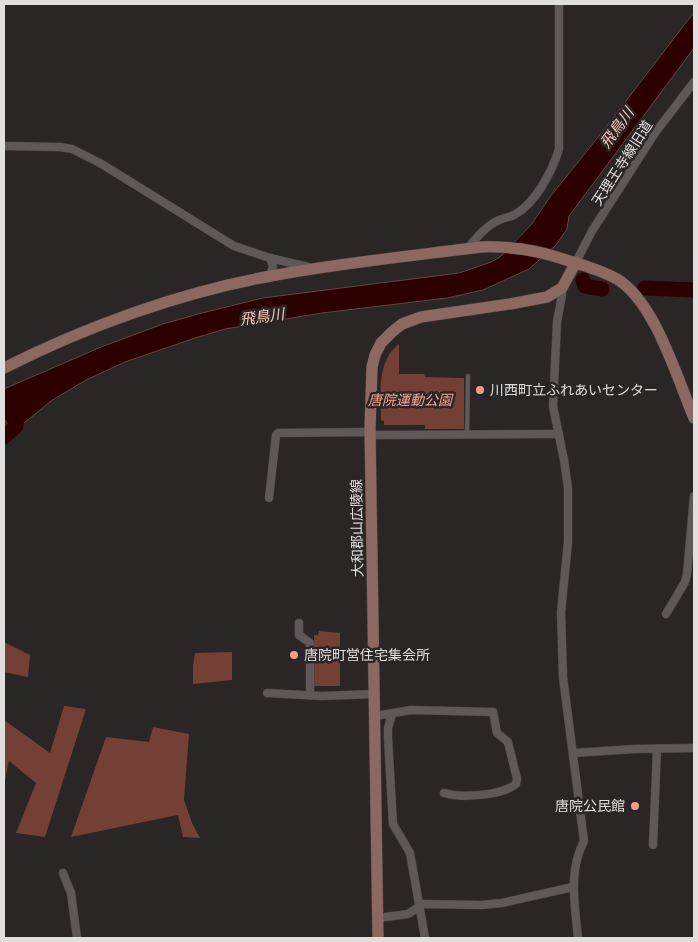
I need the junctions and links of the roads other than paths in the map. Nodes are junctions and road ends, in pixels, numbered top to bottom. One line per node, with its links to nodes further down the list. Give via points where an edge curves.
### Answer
1 (559, 4): 4 (street, via 556,157 532,201 479,234)
2 (694, 82): 6 (street, 天理王寺線旧道, via 655,133 592,231)
3 (4, 146): 5 (street, via 72,149 234,246)
4 (468, 248): 6 (main road, via 523,248); 7 (main road)
5 (270, 258): 7 (street); 8 (street, via 273,266)
6 (576, 262): 9 (main road); 12 (main road, via 618,280 643,307 667,351)
7 (320, 269): 8 (main road)
8 (270, 276): 10 (main road, via 160,305 90,329)
9 (562, 288): 13 (main road, 大和郡山広陵線, via 546,297 421,317 402,324 381,343 375,355); 15 (street, via 557,322 554,406)
10 (4, 368)
11 (468, 376): 14 (lane)
12 (694, 418)
13 (371, 434): 14 (street); 17 (street, via 278,433); 22 (main road, 大和郡山広陵線)
14 (467, 434): 15 (street)
15 (560, 434): 27 (street, via 568,488 562,677)
16 (694, 496): 18 (street, via 687,574)
17 (269, 498)
18 (666, 614)
19 (299, 624): 21 (street, via 299,635 310,643)
20 (267, 692): 21 (street)
21 (310, 694): 22 (street)
22 (374, 694): 24 (main road, 大和郡山広陵線)
23 (392, 714): 24 (street); 28 (street, via 411,710 493,712 497,733 508,742 516,784 482,795); 30 (street, via 388,738)
24 (374, 716): 29 (main road, 大和郡山広陵線)
25 (694, 748): 26 (street)
26 (657, 749): 27 (street); 31 (street)
27 (573, 753): 33 (street, via 584,841 579,851)
28 (444, 792)
29 (376, 822): 30 (street); 35 (main road, 大和郡山広陵線)
30 (393, 824): 34 (street, via 410,853)
31 (653, 845)
32 (63, 873): 36 (street, via 71,893)
33 (574, 887): 34 (street, via 502,903 423,904); 39 (street)
34 (419, 907): 35 (street, via 408,914); 38 (street)
35 (378, 918): 37 (main road, 大和郡山広陵線)
36 (77, 938)
37 (378, 938)
38 (425, 938)
39 (578, 938)

